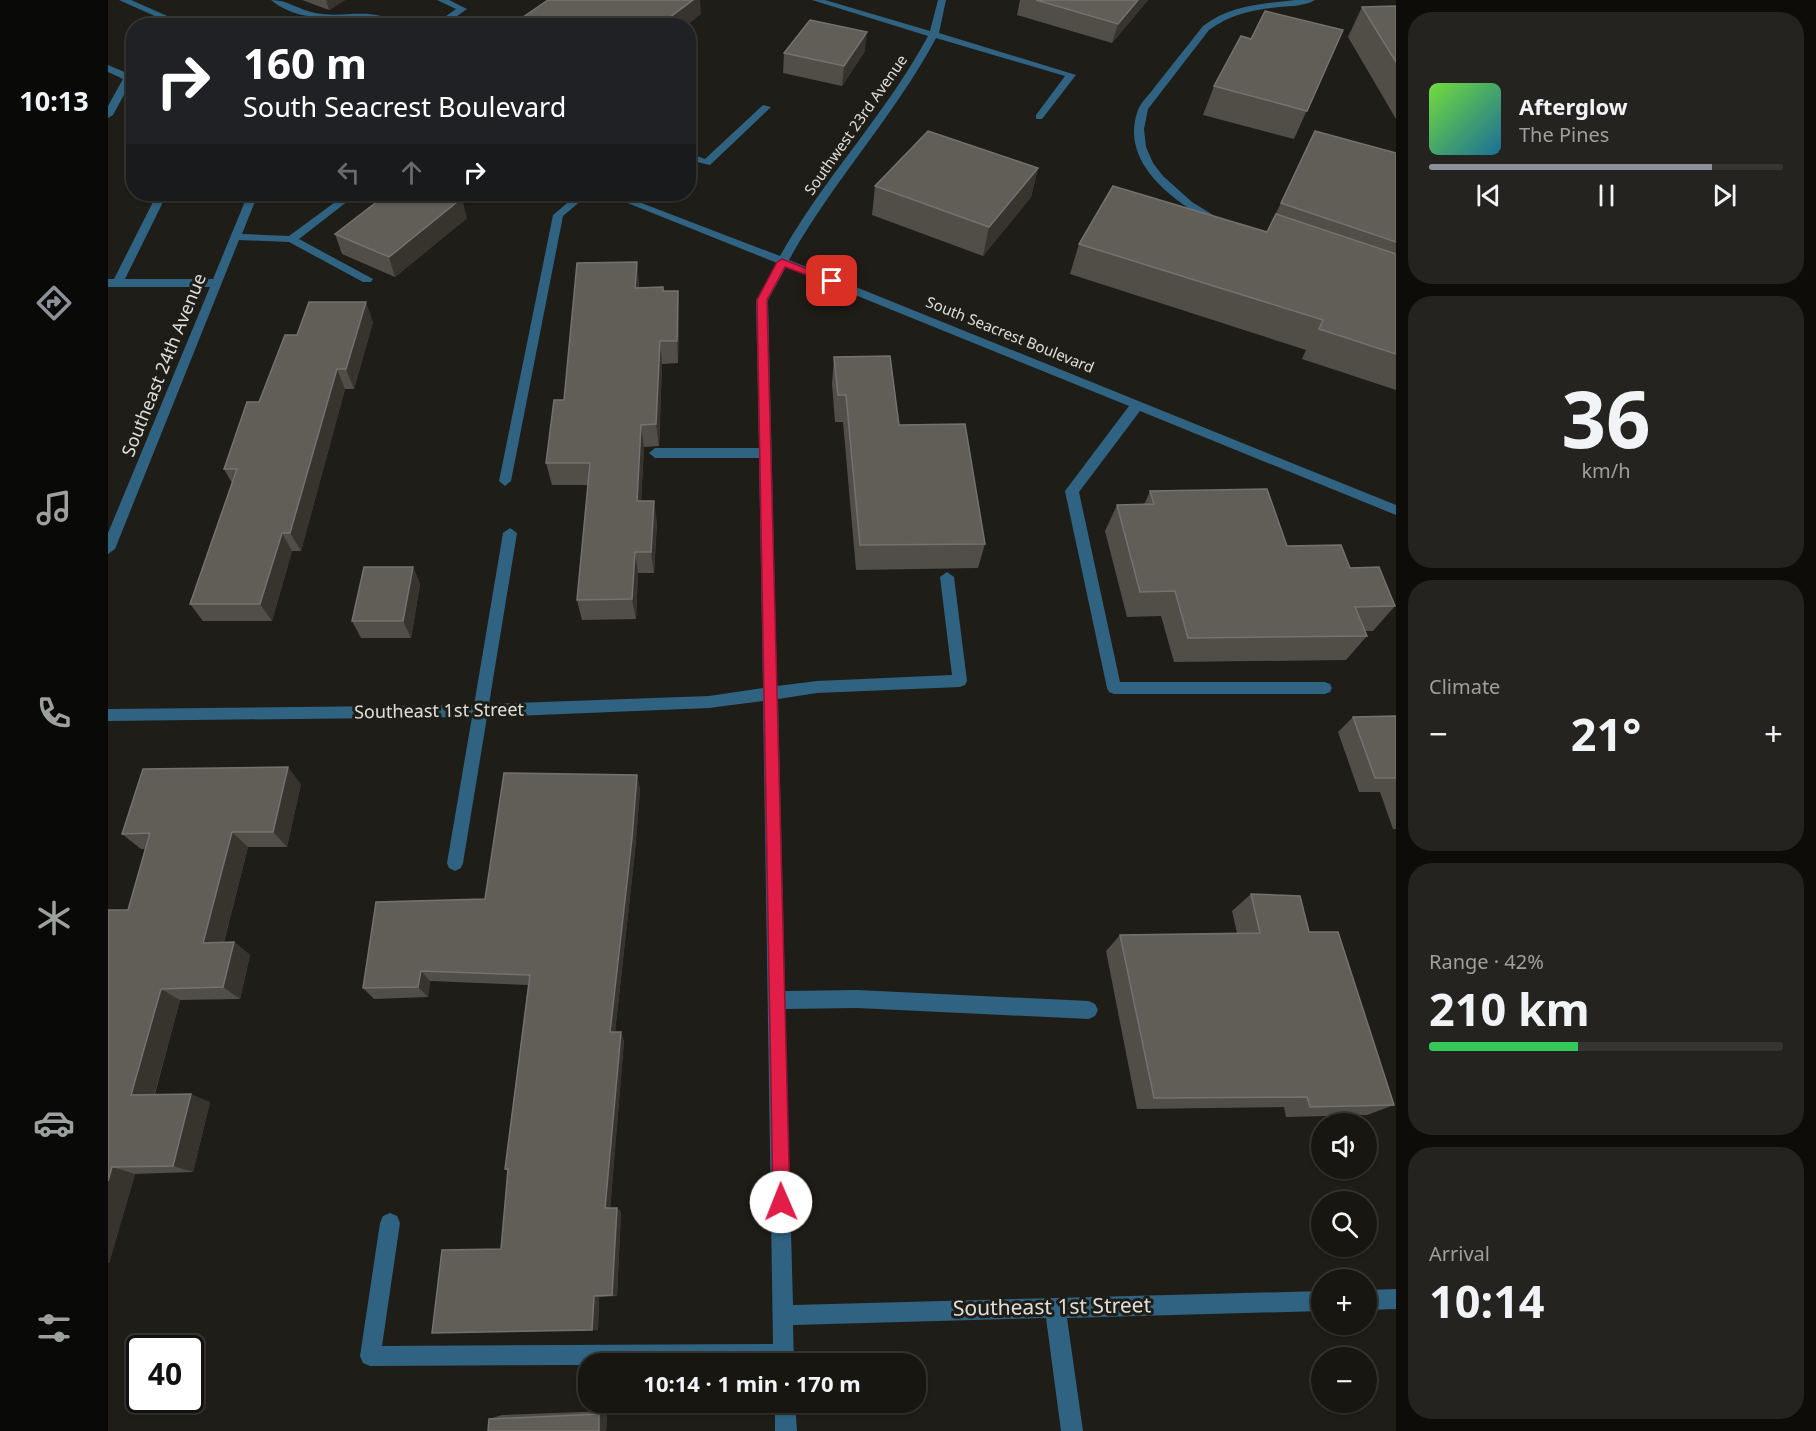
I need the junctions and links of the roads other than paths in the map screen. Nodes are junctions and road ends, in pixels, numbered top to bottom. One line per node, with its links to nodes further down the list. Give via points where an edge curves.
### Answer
1 (123, 0): 7 (street)
2 (275, 0): 8 (street, via 314,16)
3 (441, 0): 9 (street, via 463,9)
4 (816, 0): 10 (street)
5 (942, 0): 10 (street, Southwest 23rd Avenue)
6 (1311, 0): 25 (street, via 1248,7 1216,19 1143,109 1139,120 1140,144 1151,168 1191,206)
7 (167, 18)
8 (379, 18)
9 (449, 18)
10 (934, 34): 18 (street, via 1071,75); 28 (street, Southwest 23rd Avenue, via 903,87 802,227)
11 (108, 68): 12 (street)
12 (126, 76)
13 (108, 77): 14 (street)
14 (126, 78)
15 (126, 86): 17 (street)
16 (766, 107): 19 (street, via 706,163)
17 (108, 115)
18 (1040, 117)
19 (696, 159)
20 (158, 201): 30 (street)
21 (250, 201): 26 (street, Southeast 24th Avenue)
22 (343, 201): 27 (street)
23 (575, 201): 35 (street, via 558,215)
24 (628, 201): 28 (street, South Seacrest Boulevard)
25 (1229, 227)
26 (236, 237): 27 (street); 31 (street, Southeast 24th Avenue)
27 (291, 239): 29 (street)
28 (782, 262): 32 (street, South Seacrest Boulevard); 34 (street, Southwest 23rd Avenue, via 762,300)
29 (367, 279)
30 (113, 283): 31 (street)
31 (217, 283): 38 (street, Southeast 24th Avenue)
32 (1138, 404): 36 (street, South Seacrest Boulevard); 40 (street, via 1072,491 1114,688)
33 (655, 453): 34 (street)
34 (765, 453): 41 (street, Southwest 23rd Avenue)
35 (505, 481)
36 (1396, 510)
37 (510, 533): 42 (street)
38 (108, 549)
39 (947, 577): 41 (street, Southeast 1st Street, via 960,681 817,687)
40 (1325, 688)
41 (769, 695): 42 (street, Southeast 1st Street, via 709,702); 45 (street, Southwest 23rd Avenue)
42 (481, 711): 43 (street, Southeast 1st Street); 44 (street)
43 (108, 715)
44 (455, 863)
45 (777, 1000): 46 (street, via 857,999); 52 (street, Southwest 23rd Avenue)
46 (1089, 1010)
47 (390, 1223): 54 (street, via 370,1356)
48 (1396, 1299): 49 (street)
49 (1377, 1300)
50 (1311, 1301): 51 (street, Southeast 1st Street)
51 (1055, 1307): 52 (street, Southeast 1st Street); 57 (street)
52 (784, 1315): 53 (street, Southwest 23rd Avenue)
53 (784, 1353)
54 (578, 1358)
55 (785, 1413): 56 (street)
56 (786, 1431)
57 (1072, 1431)

